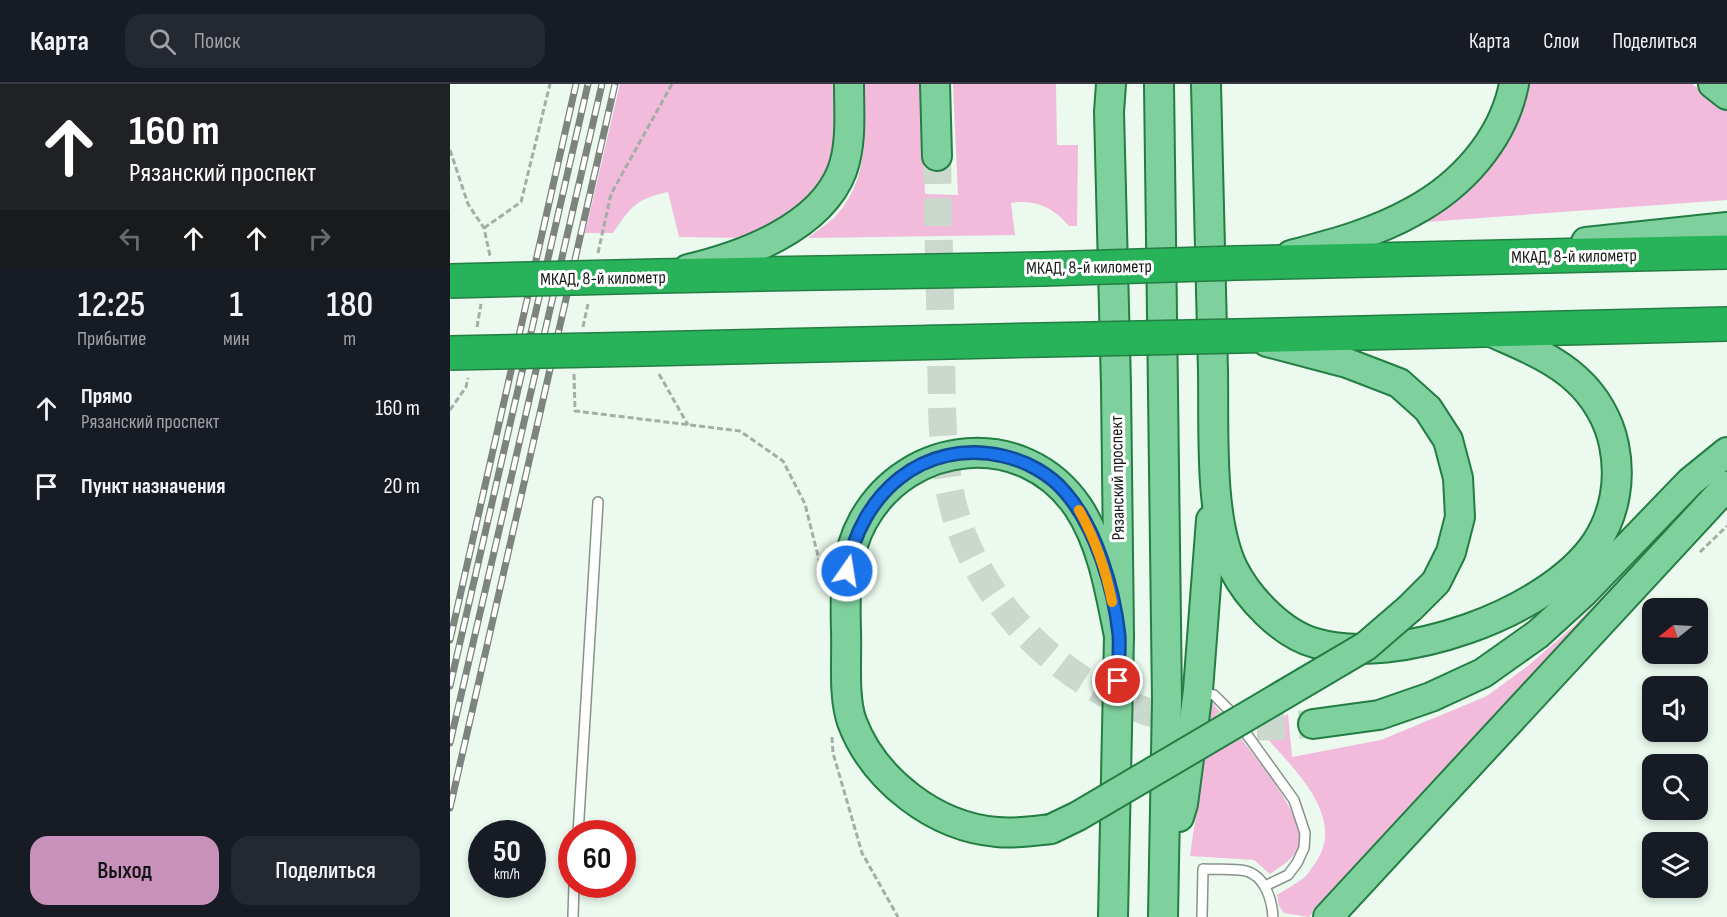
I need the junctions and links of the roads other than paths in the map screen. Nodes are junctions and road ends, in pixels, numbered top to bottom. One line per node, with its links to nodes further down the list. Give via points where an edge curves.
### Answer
1 (849, 84): 14 (main road, via 849,135 843,169 831,193 782,234 753,248)
2 (935, 84): 9 (main road)
3 (1159, 84): 28 (main road)
4 (1206, 84): 21 (main road)
5 (1514, 84): 13 (main road, via 1507,112 1485,150 1453,184 1412,212 1365,233 1292,255)
6 (1713, 84): 7 (main road)
7 (1727, 95)
8 (1110, 98): 24 (main road, Рязанский проспект)
9 (937, 156)
10 (1727, 227): 12 (main road)
11 (1727, 252): 12 (highway, МКАД, 8-й километр)
12 (1409, 259): 13 (highway, МКАД, 8-й километр)
13 (1237, 263): 14 (highway, МКАД, 8-й километр, bridge)
14 (659, 276): 15 (highway, МКАД, 8-й километр, bridge)
15 (450, 281)
16 (1727, 324): 17 (highway)
17 (1487, 330): 18 (highway); 21 (main road, via 1577,379 1603,415 1616,457 1614,501 1597,542 1567,574 1528,601 1471,627 1415,644 1364,650 1312,643 1270,616 1252,598 1234,569 1223,542)
18 (1238, 336): 19 (highway, bridge); 24 (main road, bridge, via 1347,363 1399,383 1428,409 1448,440 1458,478 1460,517 1452,552 1436,582 1365,646 1078,816 1051,829 995,832 941,816 895,786 864,745 852,721 847,695 845,583 855,540 863,520 891,486 926,462 968,452 1010,457 1048,476 1077,507 1108,578)
19 (450, 353)
20 (1727, 452): 26 (main road, via 1690,482 1546,627 1483,672 1431,697 1379,715)
21 (1215, 472): 25 (main road)
22 (1727, 486): 36 (main road)
23 (598, 501): 27 (lane)
24 (1119, 636): 32 (main road, Рязанский проспект)
25 (1198, 690): 28 (main road, via 1183,804); 29 (lane, via 1214,695 1230,711 1294,800 1305,833 1304,848 1288,874)
26 (1313, 724)
27 (579, 820)
28 (1166, 859): 33 (main road)
29 (1265, 886): 34 (lane, via 1247,871 1203,869); 35 (lane)
30 (574, 898): 31 (lane)
31 (573, 917)
32 (1113, 917)
33 (1163, 917)
34 (1202, 917)
35 (1273, 917)
36 (1328, 917)

